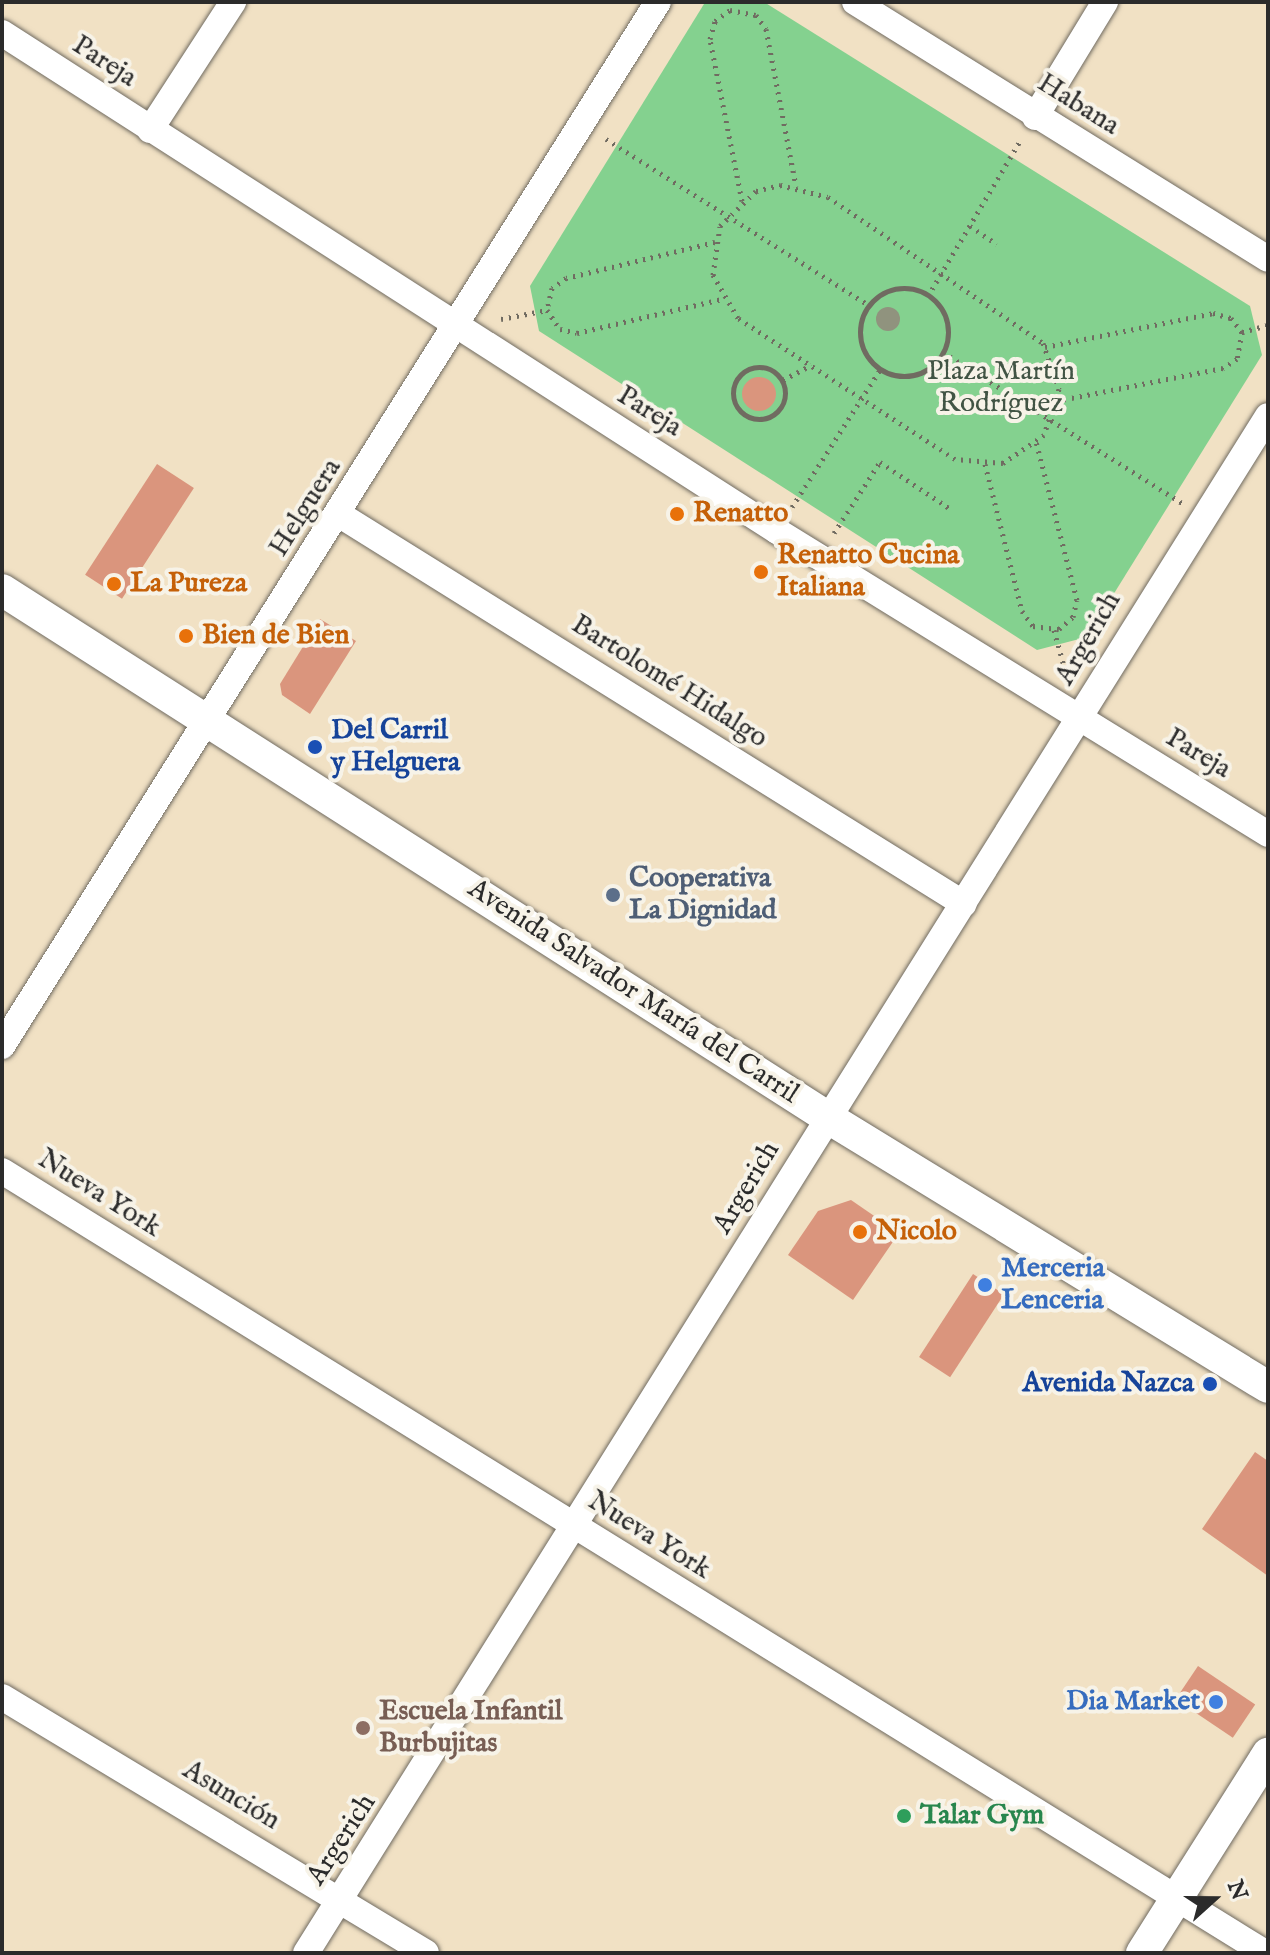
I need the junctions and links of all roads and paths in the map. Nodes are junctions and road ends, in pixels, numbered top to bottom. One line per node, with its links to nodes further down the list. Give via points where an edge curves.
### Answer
1 (233, 2): 10 (street)
2 (658, 2): 9 (street, Helguera)
3 (733, 2): 6 (path)
4 (855, 2): 8 (street, Habana)
5 (1105, 2): 8 (street)
6 (735, 10): 11 (path, via 756,15 766,29); 12 (path, via 715,21 710,39)
7 (2, 33): 10 (street, Pareja)
8 (1035, 117): 14 (path); 17 (street, Habana)
9 (582, 123): 13 (path); 23 (street, Helguera)
10 (150, 130): 23 (street, Pareja)
11 (796, 186): 12 (path); 18 (path, via 828,197)
12 (742, 201): 13 (path)
13 (728, 215): 15 (path); 21 (path)
14 (970, 226): 16 (path); 18 (path)
15 (715, 242): 20 (path, via 713,275); 20 (path, via 566,278 552,288 547,310 560,329 577,333)
16 (997, 244)
17 (1268, 259)
18 (943, 272): 19 (path); 25 (path)
19 (928, 296): 21 (path, via 892,290); 26 (path, via 947,324)
20 (722, 299): 27 (path, via 738,318)
21 (869, 305): 28 (path, via 860,333)
22 (1268, 325): 24 (path)
23 (456, 328): 37 (street, Helguera); 39 (street, Pareja)
24 (1242, 332): 25 (path, via 1213,313); 31 (path, via 1237,359 1223,368)
25 (1045, 347): 31 (path, via 1055,364)
26 (943, 352): 28 (path, via 908,376); 33 (path)
27 (811, 365): 29 (path); 30 (path)
28 (880, 370): 30 (path)
29 (783, 380): 29 (path, via 770,369 745,370 734,402 753,419 770,417 783,406)
30 (862, 398): 35 (path, via 955,459); 39 (path)
31 (1057, 401): 33 (path)
32 (1268, 416): 38 (street, Argerich)
33 (1052, 421): 34 (path); 38 (path)
34 (1036, 442): 35 (path, via 1003,463); 35 (path, via 1077,600 1073,617 1059,629 1033,626 1022,611)
35 (985, 464)
36 (952, 510): 40 (path, via 880,462)
37 (340, 515): 43 (street, Helguera); 45 (street, Bartolomé Hidalgo)
38 (1203, 516): 42 (street, Argerich)
39 (777, 531): 40 (street, Pareja)
40 (818, 557): 42 (street, Pareja)
41 (2, 590): 43 (street, Avenida Salvador María del Carril)
42 (1080, 720): 44 (street, Pareja); 45 (street, Argerich)
43 (209, 721): 46 (street, Helguera); 47 (street, Avenida Salvador María del Carril)
44 (1268, 834)
45 (964, 904): 47 (street, Argerich)
46 (2, 1046)
47 (827, 1117): 49 (street, Avenida Salvador María del Carril); 50 (street, Argerich)
48 (2, 1171): 50 (street, Nueva York)
49 (1268, 1387)
50 (577, 1530): 53 (street, Nueva York); 54 (street, Argerich)
51 (2, 1697): 54 (street, Asunción)
52 (1268, 1754): 53 (street)
53 (1178, 1898): 57 (street); 58 (street, Nueva York)
54 (342, 1900): 55 (street, Argerich); 56 (street, Asunción)
55 (306, 1953)
56 (426, 1953)
57 (1142, 1953)
58 (1265, 1953)

